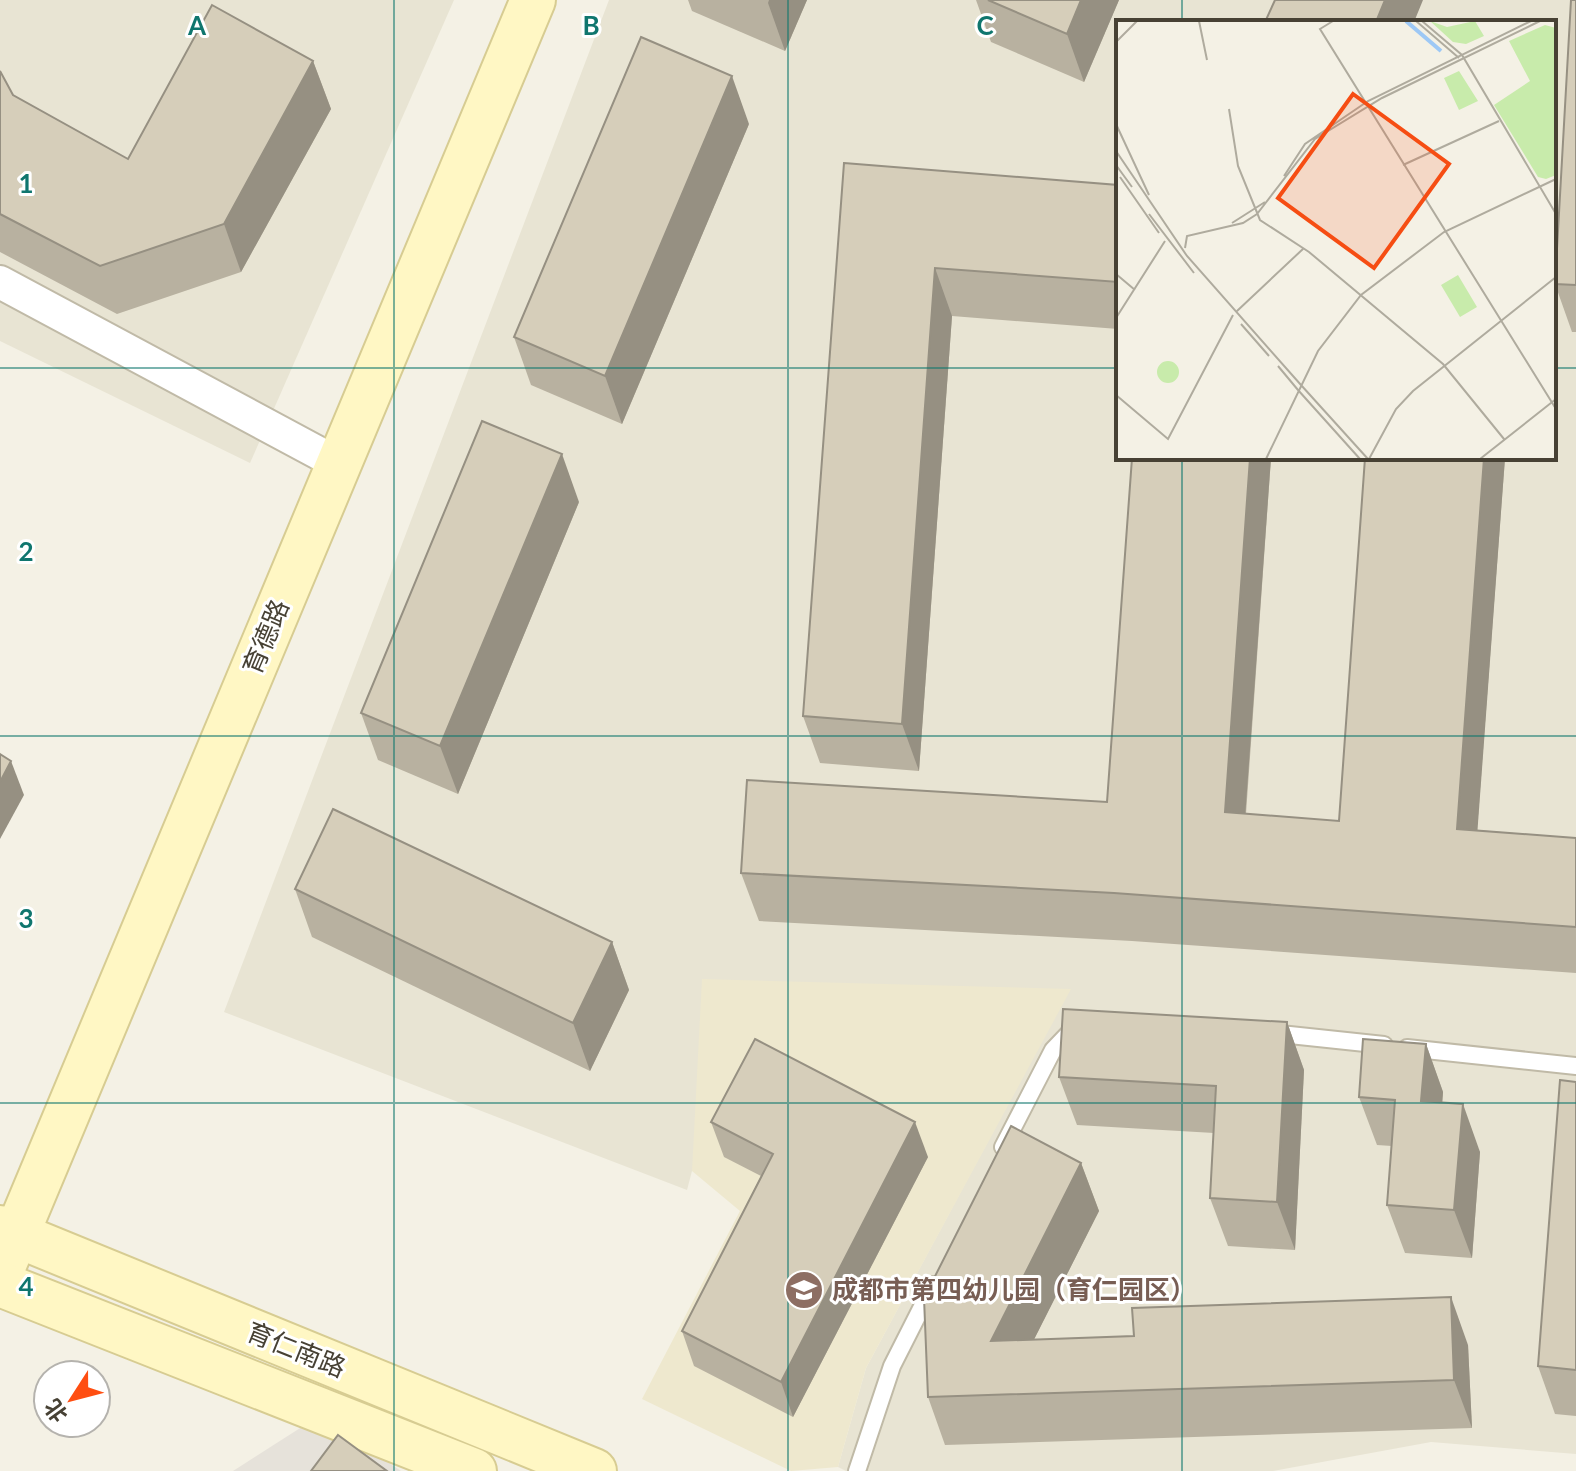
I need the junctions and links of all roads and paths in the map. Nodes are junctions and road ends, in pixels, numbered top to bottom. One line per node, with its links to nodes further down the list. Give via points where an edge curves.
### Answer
1 (533, 0): 3 (street, 育德路)
2 (0, 282): 3 (street)
3 (339, 464): 8 (street, 育德路)
4 (1089, 1013): 7 (lane, via 1053,1050)
5 (1246, 1030): 6 (lane)
6 (1576, 1066)
7 (997, 1160)
8 (5, 1246): 12 (street, 育仁南路)
9 (941, 1270): 13 (lane, via 892,1366)
10 (0, 1284): 11 (street)
11 (474, 1471)
12 (594, 1471)
13 (857, 1471)

